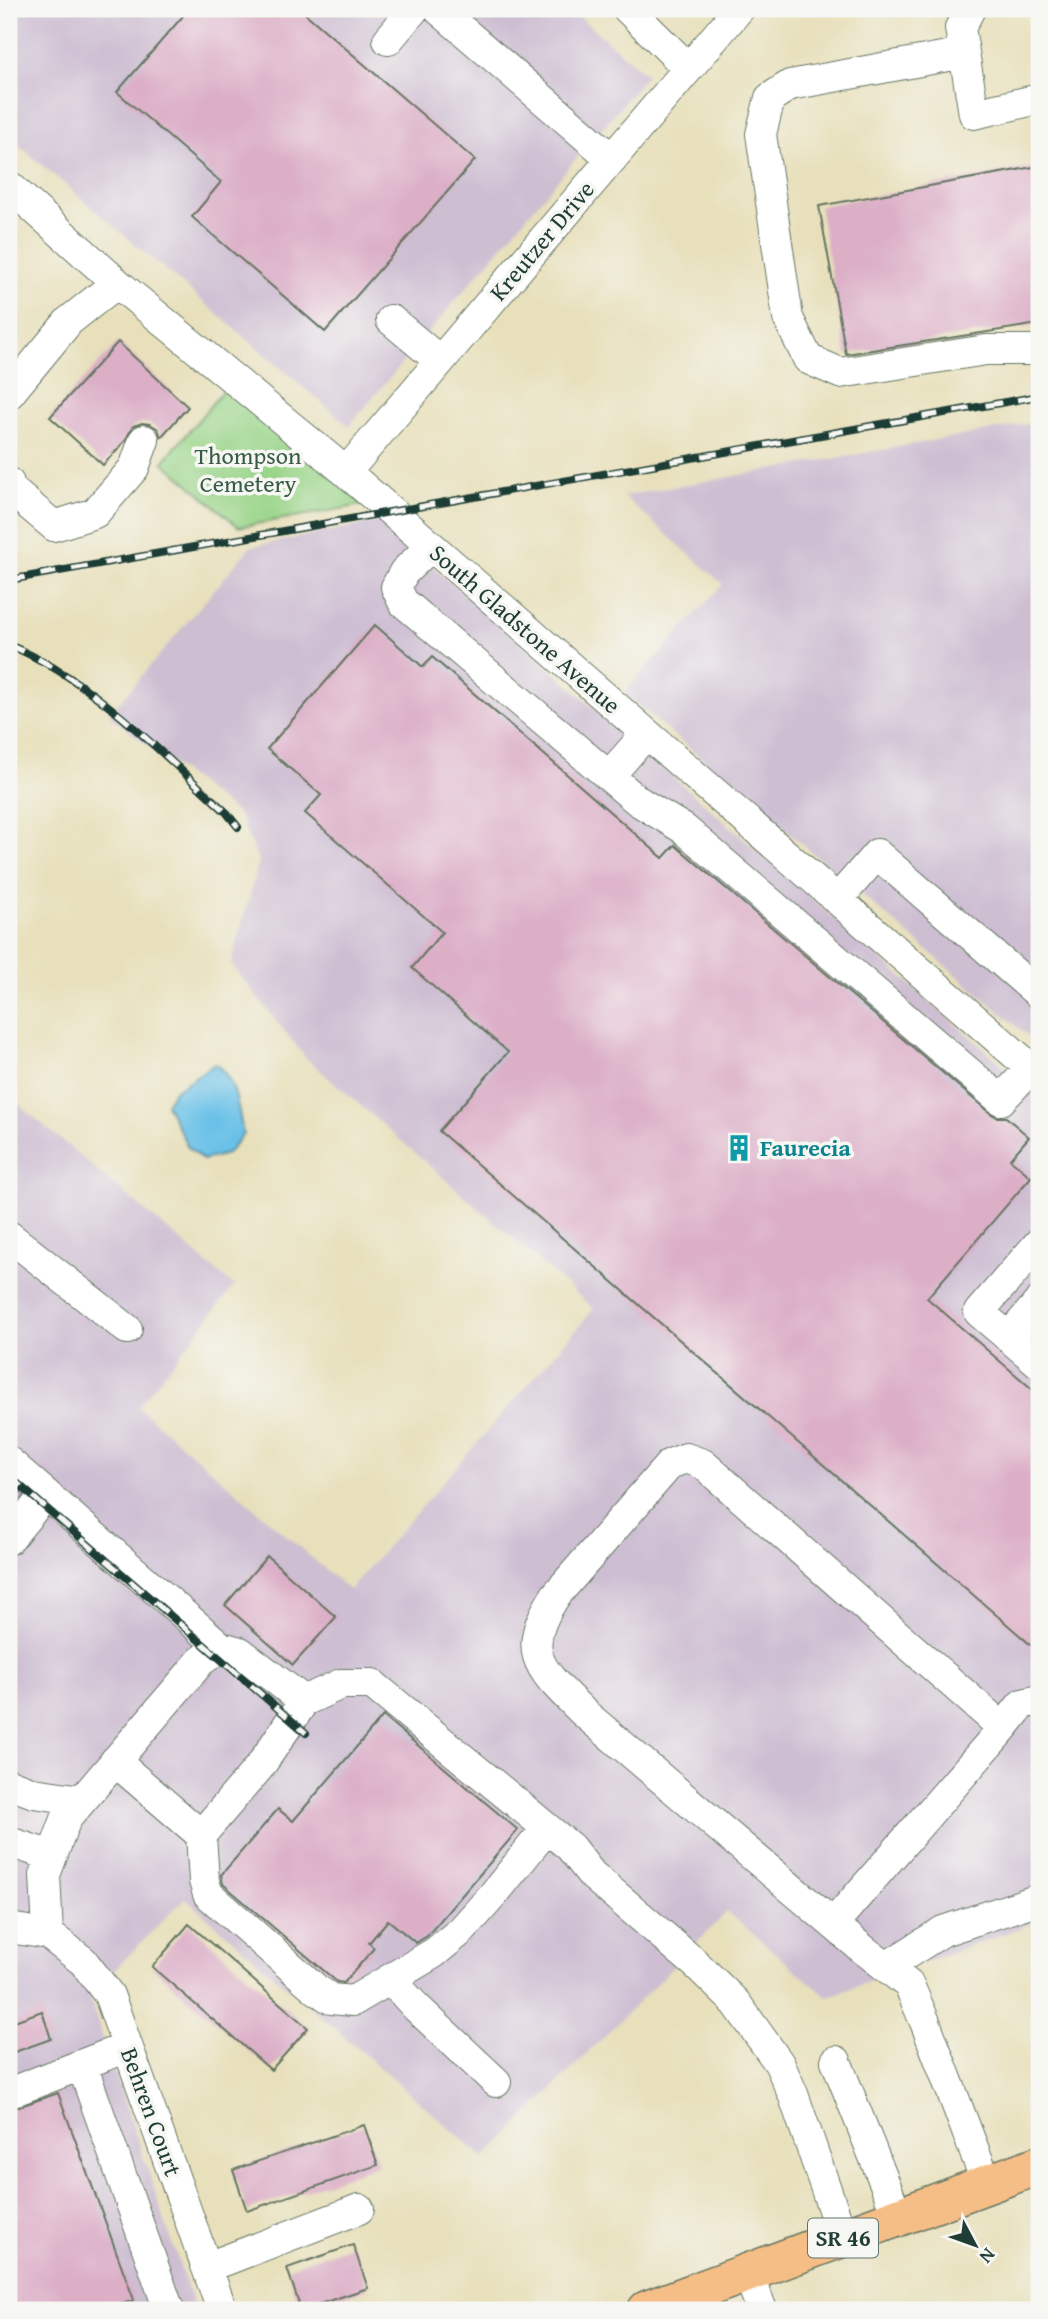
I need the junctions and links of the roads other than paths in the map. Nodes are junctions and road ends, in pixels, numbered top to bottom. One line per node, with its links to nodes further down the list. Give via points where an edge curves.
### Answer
1 (414, 9): 6 (street)
2 (438, 9): 10 (street)
3 (628, 9): 8 (street)
4 (739, 9): 8 (street, Kreutzer Drive)
5 (970, 9): 7 (street, via 960,28)
6 (388, 40)
7 (964, 53): 9 (street, via 974,114); 14 (street, via 790,85 770,98 761,134 788,318 808,359 840,373 986,350)
8 (688, 68): 10 (street, Kreutzer Drive)
9 (1039, 99)
10 (612, 159): 15 (street, Kreutzer Drive)
11 (9, 186): 12 (street, South Gladstone Avenue)
12 (117, 283): 16 (street, via 69,321); 18 (street, South Gladstone Avenue)
13 (391, 320): 15 (street)
14 (1039, 350)
15 (440, 361): 18 (street, Kreutzer Drive)
16 (9, 394)
17 (145, 440): 19 (street, via 134,468 95,513 54,526 9,488)
18 (346, 472): 20 (street, South Gladstone Avenue)
19 (9, 483)
20 (429, 547): 21 (street, South Gladstone Avenue); 22 (street, via 396,587 403,602)
21 (646, 734): 22 (street); 23 (street, South Gladstone Avenue)
22 (609, 776): 25 (street, via 638,801 684,829)
23 (837, 900): 24 (street, South Gladstone Avenue); 26 (street, via 877,854)
24 (901, 956): 25 (street); 27 (street, South Gladstone Avenue)
25 (871, 989): 27 (street, via 1002,1100)
26 (1039, 994)
27 (1035, 1071)
28 (9, 1236): 31 (street)
29 (1039, 1243): 32 (street, via 979,1312)
30 (1039, 1302): 32 (street)
31 (127, 1329)
32 (1009, 1337): 33 (street)
33 (1039, 1363)
34 (9, 1462): 35 (street)
35 (46, 1494): 36 (street); 37 (street)
36 (9, 1539)
37 (221, 1647): 38 (street, via 240,1652); 41 (street, via 201,1661)
38 (304, 1701): 44 (street, via 341,1685 372,1684); 45 (street, via 261,1765)
39 (1039, 1703): 40 (street, via 1022,1704)
40 (1003, 1728): 49 (street); 49 (street, via 703,1464 686,1458 670,1464 565,1585 542,1615 535,1639 546,1675 584,1713)
41 (115, 1761): 43 (street); 45 (street)
42 (9, 1784): 43 (street)
43 (82, 1800): 47 (street, via 66,1819)
44 (546, 1829): 53 (street, via 462,1930); 63 (street, via 736,2003 779,2063 793,2094)
45 (201, 1835): 53 (street, via 208,1894 316,1989 331,1998 353,2001)
46 (9, 1842): 47 (street)
47 (52, 1856): 51 (street, via 44,1875)
48 (1039, 1899): 52 (street, via 943,1931)
49 (833, 1924): 52 (street)
50 (9, 1928): 51 (street)
51 (48, 1934): 54 (street, Behren Court, via 83,1961 109,1995)
52 (886, 1967): 60 (street, via 909,1985)
53 (391, 1980): 57 (street)
54 (127, 2047): 56 (street); 64 (street, Behren Court)
55 (836, 2061): 62 (street)
56 (82, 2065): 58 (street); 66 (street)
57 (496, 2082)
58 (9, 2093)
59 (1039, 2165): 60 (highway, SR 46)
60 (987, 2184): 62 (highway, SR 46)
61 (359, 2209): 64 (street)
62 (898, 2217): 63 (highway, SR 46)
63 (842, 2238): 65 (highway, SR 46)
64 (208, 2267): 67 (street, Behren Court)
65 (748, 2273): 68 (highway, SR 46); 69 (street)
66 (169, 2310)
67 (222, 2310)
68 (647, 2310)
69 (762, 2310)

